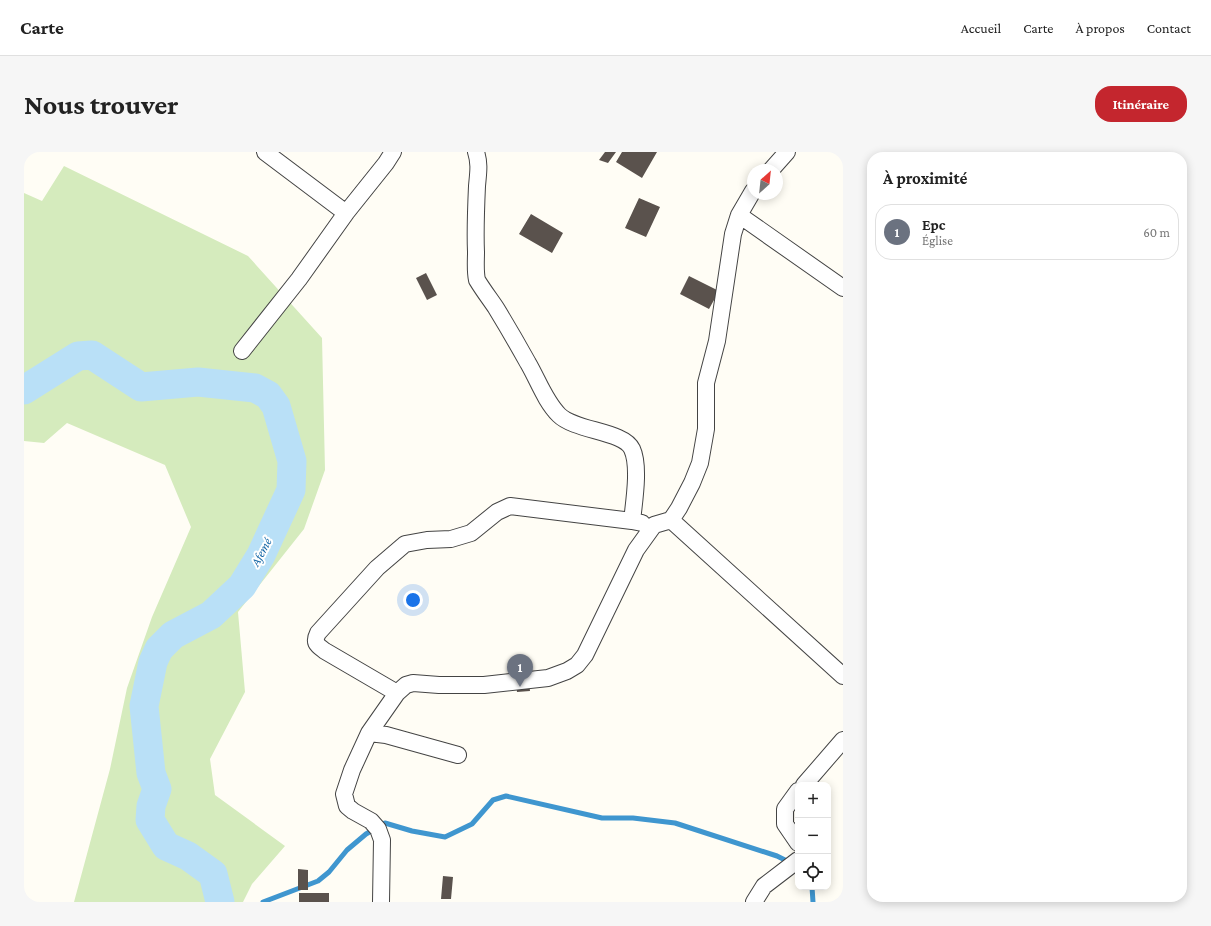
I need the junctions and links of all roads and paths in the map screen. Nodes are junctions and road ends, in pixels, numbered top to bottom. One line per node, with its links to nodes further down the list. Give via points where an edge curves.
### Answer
1 (265, 152): 7 (street)
2 (392, 152): 7 (street)
3 (476, 152): 12 (street, via 479,168 477,280 560,416 582,427 618,438 632,448 636,476)
4 (787, 152): 5 (street)
5 (776, 164)
6 (748, 200): 8 (street)
7 (346, 213): 10 (street, via 299,279)
8 (739, 215): 9 (street); 11 (street, via 733,234 717,341 706,383 706,429 700,463 679,508)
9 (843, 288)
10 (242, 351)
11 (670, 520): 13 (street); 14 (street)
12 (632, 521): 13 (street); 15 (street, via 510,506 497,512 471,533 405,544 377,568 315,638 316,644 325,651)
13 (654, 525): 15 (street, via 636,550 585,655 577,665 548,678 484,685 413,683)
14 (843, 676)
15 (398, 693): 16 (street)
16 (369, 733): 18 (street); 23 (street, via 344,794 346,806 371,821 378,829 382,840)
17 (843, 740): 19 (street)
18 (458, 755)
19 (807, 782)
20 (795, 795): 21 (street, via 785,809 785,824)
21 (795, 839)
22 (795, 862): 24 (street, via 764,886)
23 (380, 902)
24 (754, 902)

